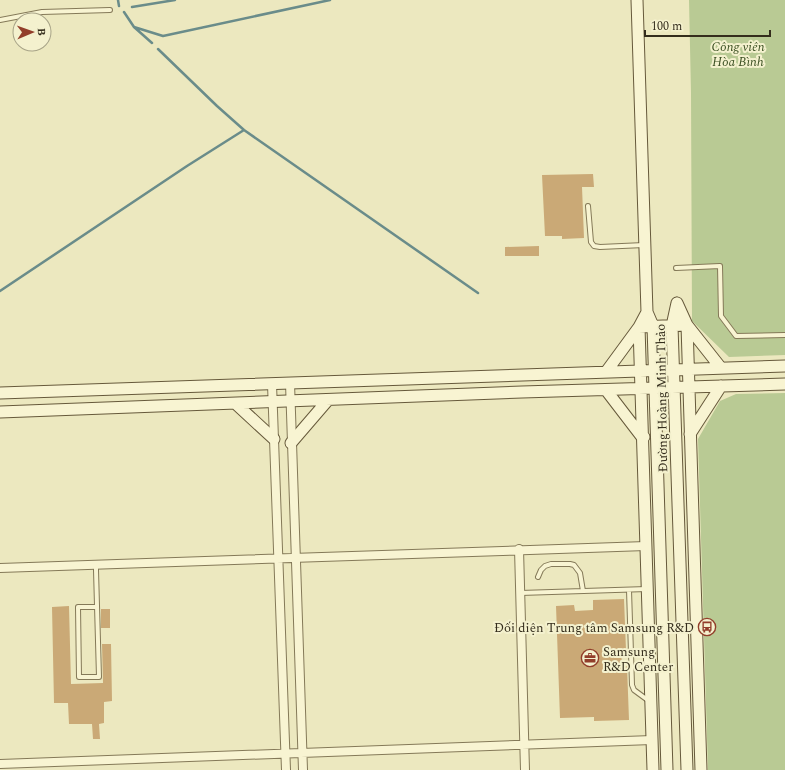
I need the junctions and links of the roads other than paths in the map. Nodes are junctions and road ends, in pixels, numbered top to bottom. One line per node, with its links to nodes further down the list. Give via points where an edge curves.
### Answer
1 (637, 0): 5 (main road, Đường Hoàng Minh Thảo)
2 (110, 10): 3 (lane, via 42,12)
3 (0, 20)
4 (588, 206): 5 (lane, via 591,242 594,246)
5 (645, 245): 7 (main road, Đường Hoàng Minh Thảo)
6 (676, 268): 12 (lane, via 720,266 722,316 736,336)
7 (647, 312): 9 (main road, Đường Hoàng Minh Thảo); 11 (main road, Đường Hoàng Minh Thảo)
8 (687, 325): 10 (main road); 10 (main road, Đường Hoàng Minh Thảo, via 677,303); 14 (main road); 15 (main road, Đường Hoàng Minh Thảo)
9 (653, 326): 10 (main road); 11 (main road); 16 (main road, Đường Hoàng Minh Thảo)
10 (672, 326): 17 (main road, Đường Hoàng Minh Thảo)
11 (639, 327): 18 (main road, Đường Hoàng Minh Thảo); 19 (main road)
12 (785, 336)
13 (785, 366): 14 (main road)
14 (721, 368): 15 (main road)
15 (687, 369): 17 (main road); 24 (main road, Đường Hoàng Minh Thảo)
16 (654, 370): 17 (main road); 18 (main road); 26 (main road, Đường Hoàng Minh Thảo)
17 (673, 370): 27 (main road, Đường Hoàng Minh Thảo)
18 (640, 371): 19 (main road); 25 (main road, Đường Hoàng Minh Thảo)
19 (606, 372): 20 (main road)
20 (290, 383): 21 (main road); 31 (street)
21 (272, 384): 29 (main road); 32 (street)
22 (785, 384): 23 (main road)
23 (721, 386): 24 (main road); 35 (main road)
24 (688, 387): 27 (main road); 35 (main road, Đường Hoàng Minh Thảo)
25 (641, 388): 26 (main road); 28 (main road); 38 (main road, Đường Hoàng Minh Thảo)
26 (655, 388): 27 (main road); 37 (main road, Đường Hoàng Minh Thảo)
27 (674, 388): 36 (main road, Đường Hoàng Minh Thảo)
28 (606, 390): 30 (main road); 38 (main road)
29 (0, 393)
30 (328, 400): 31 (main road); 40 (main road)
31 (290, 401): 32 (main road); 40 (street)
32 (272, 402): 33 (main road); 39 (street)
33 (236, 404): 34 (main road); 39 (main road)
34 (0, 412)
35 (690, 434): 36 (main road); 65 (main road, Đường Hoàng Minh Thảo)
36 (675, 435): 64 (main road, Đường Hoàng Minh Thảo)
37 (656, 436): 38 (main road); 63 (main road, Đường Hoàng Minh Thảo)
38 (642, 437): 41 (main road, Đường Hoàng Minh Thảo)
39 (274, 439): 44 (street)
40 (291, 443): 43 (street)
41 (646, 546): 42 (street); 48 (main road, Đường Hoàng Minh Thảo)
42 (519, 550): 43 (street); 51 (street)
43 (296, 557): 44 (street); 56 (street)
44 (279, 558): 45 (street); 57 (street)
45 (96, 564): 46 (street); 52 (lane)
46 (0, 568)
47 (538, 577): 50 (lane, via 545,566 551,564 574,565 580,573)
48 (647, 589): 49 (lane); 53 (main road, Đường Hoàng Minh Thảo)
49 (628, 590): 50 (lane); 53 (lane, via 632,685 634,690)
50 (583, 591): 51 (lane)
51 (520, 593): 55 (street)
52 (97, 607): 52 (lane, via 99,677 79,677 78,607)
53 (651, 702): 54 (main road, Đường Hoàng Minh Thảo)
54 (652, 740): 55 (street); 62 (main road, Đường Hoàng Minh Thảo)
55 (524, 745): 56 (street); 61 (street)
56 (302, 753): 57 (street); 60 (street)
57 (285, 754): 58 (street); 59 (street)
58 (0, 764)
59 (286, 770)
60 (303, 770)
61 (525, 770)
62 (653, 770)
63 (667, 770)
64 (687, 770)
65 (701, 770)

